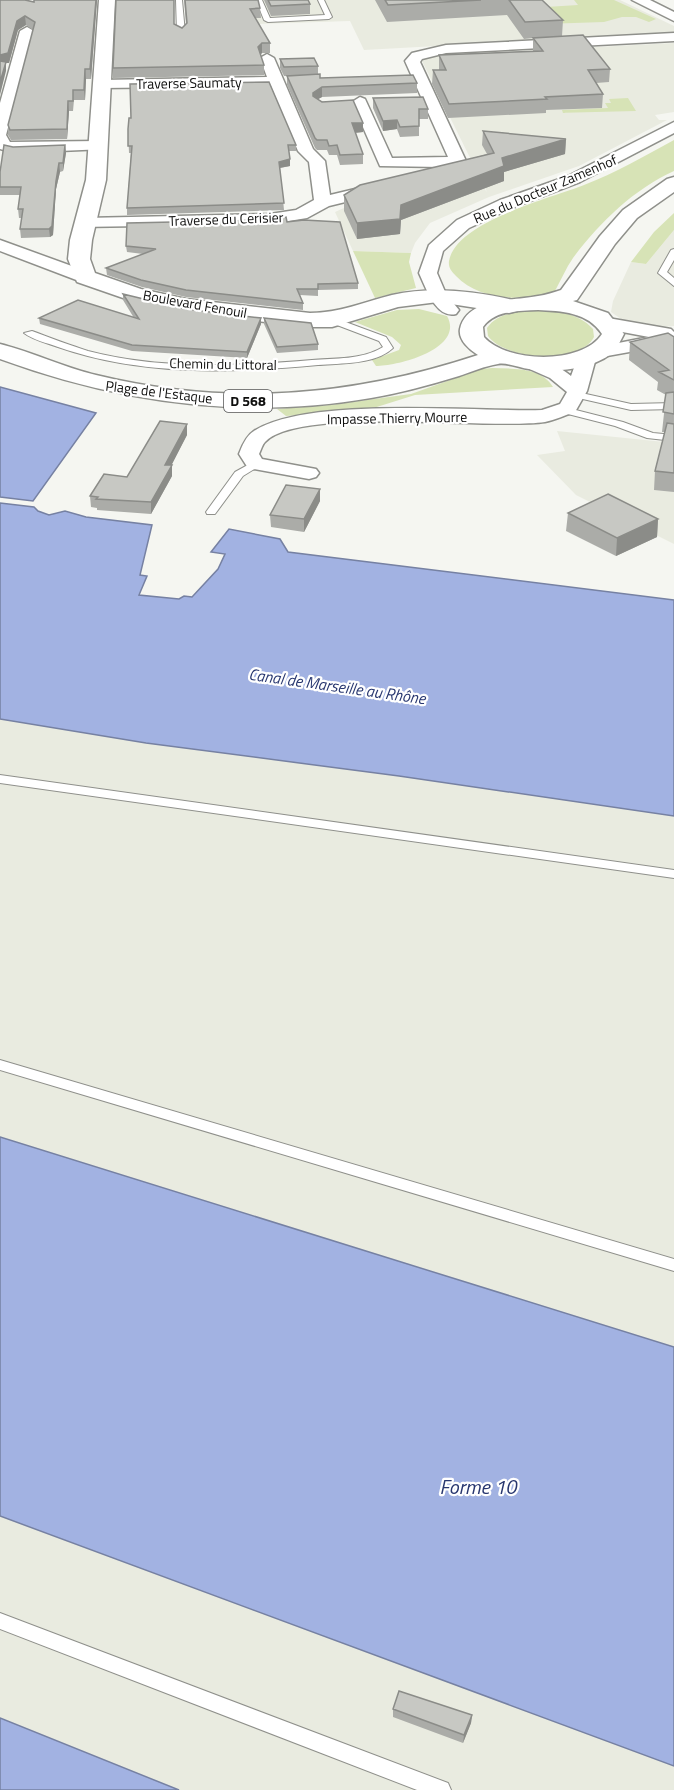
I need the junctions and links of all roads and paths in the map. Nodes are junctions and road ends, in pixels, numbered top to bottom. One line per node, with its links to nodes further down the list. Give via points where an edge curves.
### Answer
1 (107, 0): 12 (main road)
2 (179, 0): 8 (lane)
3 (259, 0): 4 (lane, via 268,20 329,17)
4 (321, 0)
5 (639, 0): 6 (street)
6 (674, 17)
7 (27, 31): 15 (street, via 13,67)
8 (181, 33)
9 (674, 37): 17 (street, via 430,51 417,56 412,61 424,99)
10 (267, 58): 11 (street)
11 (282, 81): 12 (street, Traverse Saumaty); 22 (street, via 306,151 317,161)
12 (101, 84): 16 (main road)
13 (341, 103): 17 (street, via 366,102 386,163)
14 (674, 127): 26 (street, Rue du Docteur Zamenhof, via 574,179 464,224 435,249)
15 (1, 143): 16 (street, via 32,148)
16 (99, 146): 23 (main road, via 96,180)
17 (458, 161): 18 (street, via 458,167 449,171)
18 (416, 179)
19 (674, 183): 30 (main road, via 630,214 569,295)
20 (394, 185): 22 (street, Traverse du Cerisier)
21 (674, 200): 33 (main road, via 628,243 600,286 596,299)
22 (323, 202): 23 (street, Traverse du Cerisier, via 301,214 270,219)
23 (85, 223): 27 (main road, via 79,259)
24 (0, 245): 27 (street)
25 (674, 252): 28 (lane, via 662,273)
26 (430, 264): 29 (street, via 444,282); 29 (street, via 428,273)
27 (85, 277): 32 (main road, Boulevard Fenouil, via 186,306)
28 (674, 283)
29 (451, 301): 31 (main road, Boulevard Fenouil); 32 (main road, Boulevard Fenouil, via 370,309); 34 (main road, Boulevard Fenouil)
30 (538, 303): 31 (main road); 33 (main road, via 583,310)
31 (509, 306): 34 (main road, Plage de l'Estaque, via 487,312)
32 (332, 320): 36 (lane, Chemin du Littoral, via 383,339 388,348 367,357 245,368 213,367 86,353)
33 (604, 321): 37 (street); 40 (main road, via 613,334 610,344)
34 (474, 331): 35 (main road, Plage de l'Estaque / D 568, via 452,352 386,373 332,382 260,385 131,374 58,354); 39 (main road, Boulevard Fenouil, via 483,349)
35 (0, 332)
36 (30, 333)
37 (674, 337): 40 (street)
38 (0, 351): 39 (main road, Plage de l'Estaque / D 568, via 113,388 260,401 368,392)
39 (498, 356): 41 (main road)
40 (592, 356): 41 (main road, via 561,363); 42 (street)
41 (532, 363): 42 (street, via 557,374)
42 (573, 399): 43 (lane, via 631,407); 44 (lane, via 619,424 651,436); 45 (street, Impasse Thierry Mourre, via 544,416 339,417 277,427 260,435 252,445 249,454)
43 (674, 406)
44 (674, 438)
45 (255, 464): 46 (street); 47 (lane, via 239,474)
46 (309, 473)
47 (211, 512)
48 (0, 779): 49 (lane)
49 (674, 874)
50 (0, 1065): 51 (lane)
51 (674, 1265)
52 (0, 1621): 53 (lane)
53 (441, 1790)

